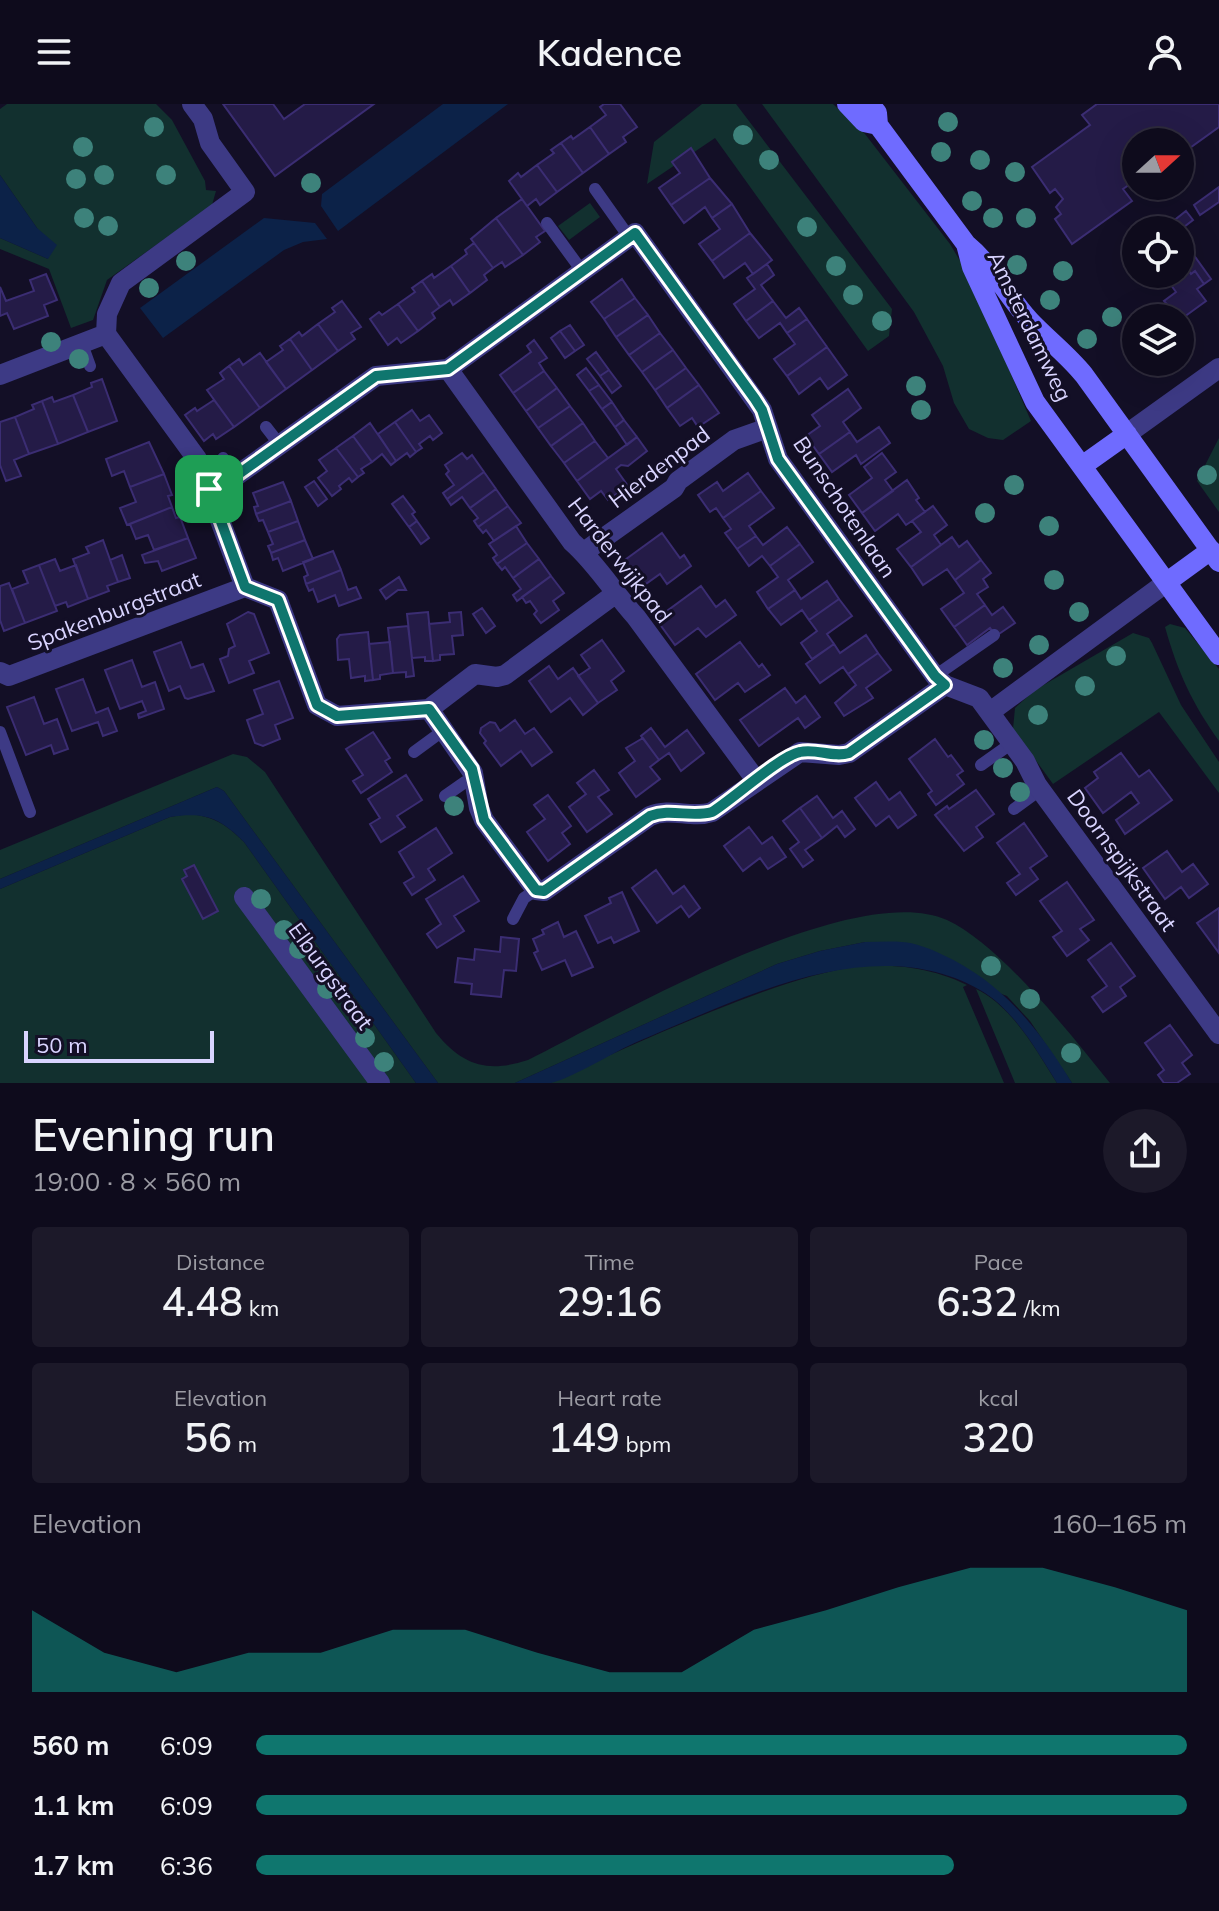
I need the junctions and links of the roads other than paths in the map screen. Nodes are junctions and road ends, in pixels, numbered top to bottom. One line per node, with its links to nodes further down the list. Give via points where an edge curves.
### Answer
1 (192, 104): 10 (street, via 210,143 245,192 121,283 107,314)
2 (847, 104): 4 (main road, Amsterdamweg, via 864,122)
3 (870, 104): 4 (main road, Amsterdamweg)
4 (878, 125): 8 (main road, Amsterdamweg)
5 (595, 189): 7 (lane)
6 (547, 223): 9 (lane)
7 (633, 230): 9 (street); 17 (street, Bunschotenlaan, via 755,399)
8 (966, 244): 18 (main road, Amsterdamweg, via 984,259 1031,322 1067,354); 21 (main road, Amsterdamweg, via 1035,402)
9 (582, 271): 14 (street)
10 (106, 334): 11 (street); 23 (street, via 197,459)
11 (82, 344): 12 (lane); 15 (street)
12 (90, 366)
13 (1219, 368): 18 (street)
14 (448, 369): 19 (street, via 376,376); 24 (street, Harderwijkpad)
15 (0, 375)
16 (266, 427): 19 (lane)
17 (768, 428): 24 (street, Hierdenpad, via 734,440); 32 (street, Bunschotenlaan, via 778,459)
18 (1127, 434): 21 (main road); 25 (main road, Amsterdamweg)
19 (280, 445): 22 (street)
20 (223, 458): 22 (lane)
21 (1082, 466): 26 (main road, Amsterdamweg)
22 (236, 476): 23 (street)
23 (202, 491): 27 (street)
24 (584, 552): 28 (street, Harderwijkpad)
25 (1215, 556): 26 (main road, Amsterdamweg)
26 (1167, 582): 30 (main road, Amsterdamweg); 34 (street)
27 (245, 587): 31 (street, Spakenburgstraat, via 9,676); 33 (street, via 278,600 317,705 337,716)
28 (615, 594): 33 (street, via 505,675 475,674); 41 (street, Harderwijkpad)
29 (994, 635): 32 (lane)
30 (1219, 655)
31 (0, 672)
32 (940, 680): 34 (street, via 979,698); 41 (street, via 849,753 800,752)
33 (429, 709): 35 (street)
34 (990, 712): 37 (street, Doornspijkstraat)
35 (444, 730): 38 (lane); 40 (street)
36 (0, 732): 45 (lane)
37 (1012, 743): 39 (lane); 42 (street, Doornspijkstraat)
38 (414, 752)
39 (981, 765)
40 (475, 779): 43 (lane); 46 (street, via 484,820)
41 (754, 788): 46 (street, via 698,816 664,811 650,816 544,891)
42 (1040, 790): 44 (lane); 49 (street, Doornspijkstraat)
43 (445, 796)
44 (1014, 809)
45 (30, 812)
46 (536, 890): 48 (lane, via 524,898)
47 (244, 897): 50 (street, Elburgstraat)
48 (513, 919)
49 (1219, 1034)
50 (380, 1083)

